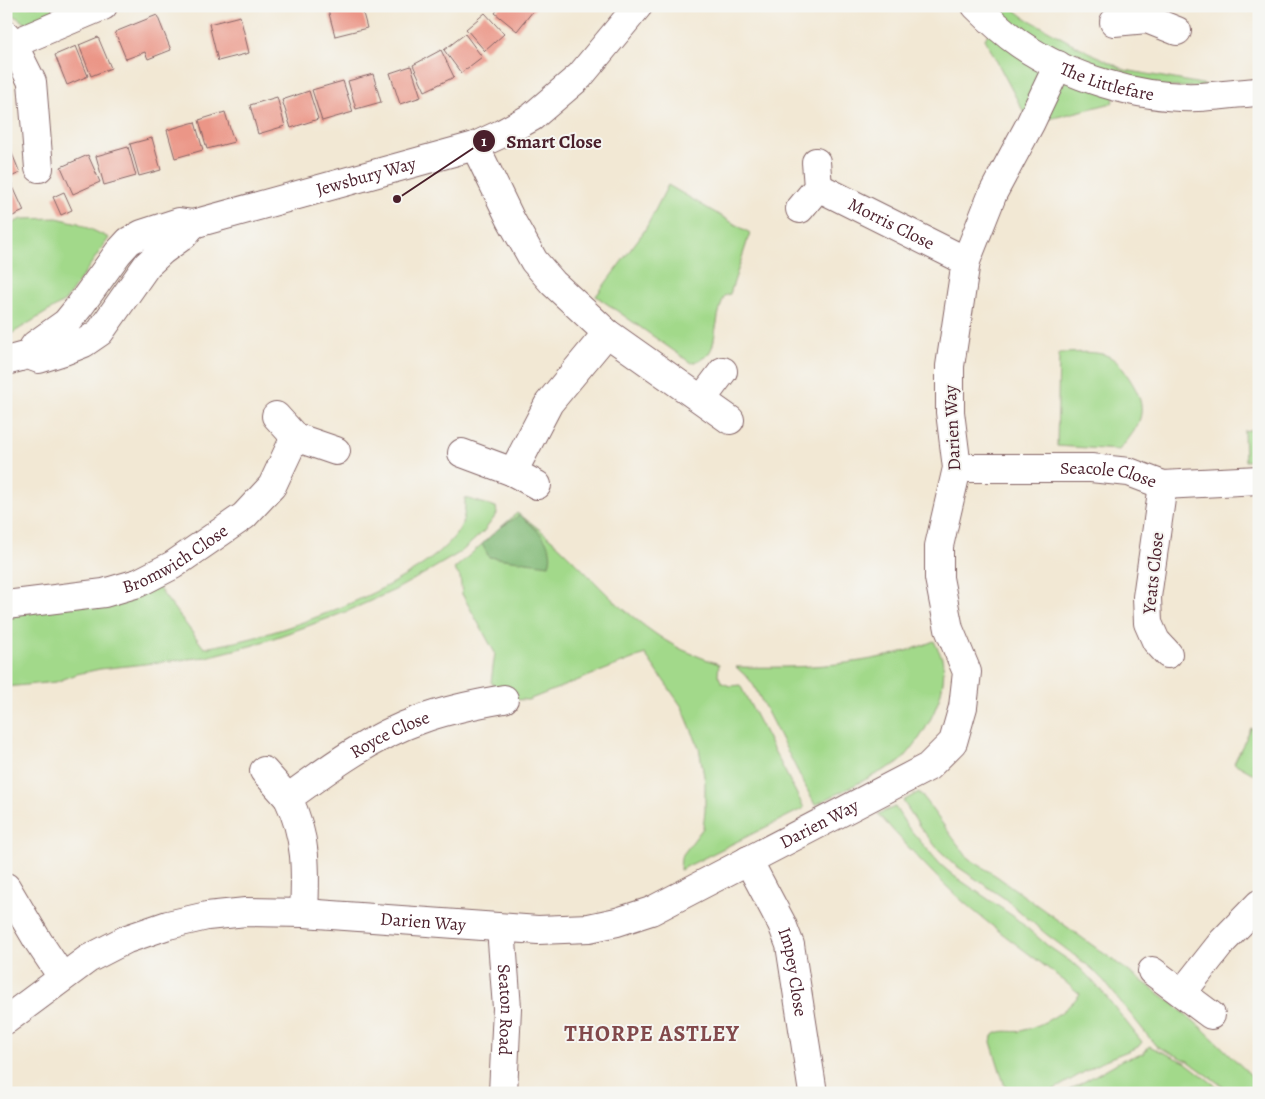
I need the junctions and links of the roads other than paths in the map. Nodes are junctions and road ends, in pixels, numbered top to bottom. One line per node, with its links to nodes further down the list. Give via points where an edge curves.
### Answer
1 (103, 6): 7 (street)
2 (638, 6): 10 (street, Jewsbury Way, via 580,76 553,100 532,116)
3 (976, 6): 8 (street, The Littlefare, via 1021,44)
4 (1149, 13): 5 (street); 6 (street)
5 (1114, 22)
6 (1177, 31)
7 (10, 39): 11 (street, via 32,82)
8 (1058, 65): 9 (street, The Littlefare, via 1118,87 1159,94 1196,97); 13 (street, Darien Way, via 993,193)
9 (1259, 92)
10 (475, 146): 14 (street, via 534,261); 15 (street, Jewsbury Way, via 193,224 179,222 142,234 118,253 66,323)
11 (39, 168)
12 (800, 209): 13 (street, Morris Close, via 817,174)
13 (966, 261): 23 (street, Darien Way, via 950,366 950,412)
14 (607, 333): 17 (street); 24 (street, via 549,403)
15 (17, 358)
16 (723, 371): 17 (street)
17 (702, 399): 19 (street)
18 (276, 416): 20 (street)
19 (730, 420)
20 (295, 437): 21 (street); 28 (street, Bromwich Close, via 272,486 244,516 174,565 138,583 104,593)
21 (336, 451)
22 (462, 453): 24 (street)
23 (957, 468): 27 (street, Seacole Close, via 1090,468 1129,472); 33 (street, Darien Way, via 939,546 943,604 949,629 967,672 964,707 952,742 928,766)
24 (513, 472): 26 (street)
25 (1259, 480): 27 (street, Seacole Close)
26 (537, 485)
27 (1163, 485): 29 (street, Yeats Close, via 1148,597 1148,623 1156,641)
28 (6, 604)
29 (1168, 654)
30 (507, 694): 32 (street, Royce Close, via 418,721 376,740 336,763)
31 (264, 771): 32 (street)
32 (288, 798): 36 (street, via 301,833 306,867)
33 (748, 860): 37 (street, Darien Way, via 651,911 617,922 589,928); 44 (street, Impey Close, via 790,945)
34 (6, 887): 39 (street)
35 (1259, 904): 40 (street, via 1223,941)
36 (304, 913): 37 (street, Darien Way); 39 (street, Darien Way, via 246,912 168,925 127,939)
37 (501, 928): 43 (street, Seaton Road, via 507,1008)
38 (1152, 971): 40 (street)
39 (62, 977): 42 (street, Darien Way)
40 (1182, 993): 41 (street)
41 (1211, 1015)
42 (6, 1020)
43 (503, 1093)
44 (813, 1093)

